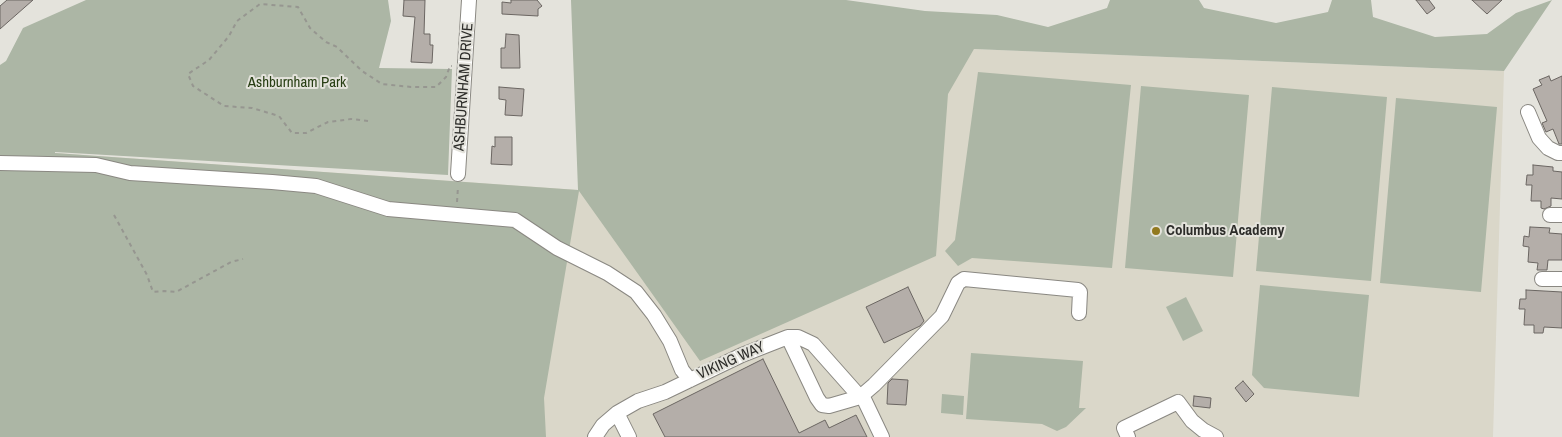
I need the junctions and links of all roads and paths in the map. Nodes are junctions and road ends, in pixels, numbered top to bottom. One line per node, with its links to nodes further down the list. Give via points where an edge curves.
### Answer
1 (470, 0): 2 (street, ASHBURNHAM DRIVE)
2 (466, 67): 4 (path, via 450,66 446,77 436,87 382,84 310,28 298,7 260,4 237,21 209,60 188,74 193,86 224,106 252,108 278,116 292,133 306,133 328,122); 7 (street, ASHBURNHAM DRIVE)
3 (1528, 112): 5 (street, via 1539,138 1548,148)
4 (368, 121)
5 (1562, 153)
6 (0, 163): 9 (street, via 96,165 130,173 316,186 388,209)
7 (458, 174): 9 (path)
8 (114, 215): 10 (path, via 153,292 176,292 231,262)
9 (457, 215): 15 (street, via 515,220 557,248 636,292 670,341 682,370)
10 (243, 259)
11 (1542, 279): 12 (street)
12 (1562, 279)
13 (1079, 313): 16 (street, via 1078,290 964,278 958,283 942,316)
14 (788, 337): 15 (street, VIKING WAY); 16 (street, via 798,337 814,344); 16 (street, via 822,405 829,406)
15 (690, 380): 17 (street, VIKING WAY, via 638,400)
16 (861, 396): 20 (street)
17 (617, 413): 18 (street, VIKING WAY); 19 (street)
18 (595, 437)
19 (629, 437)
20 (882, 437)
21 (1128, 437): 22 (street, via 1124,428 1178,402 1192,421)
22 (1216, 437)

